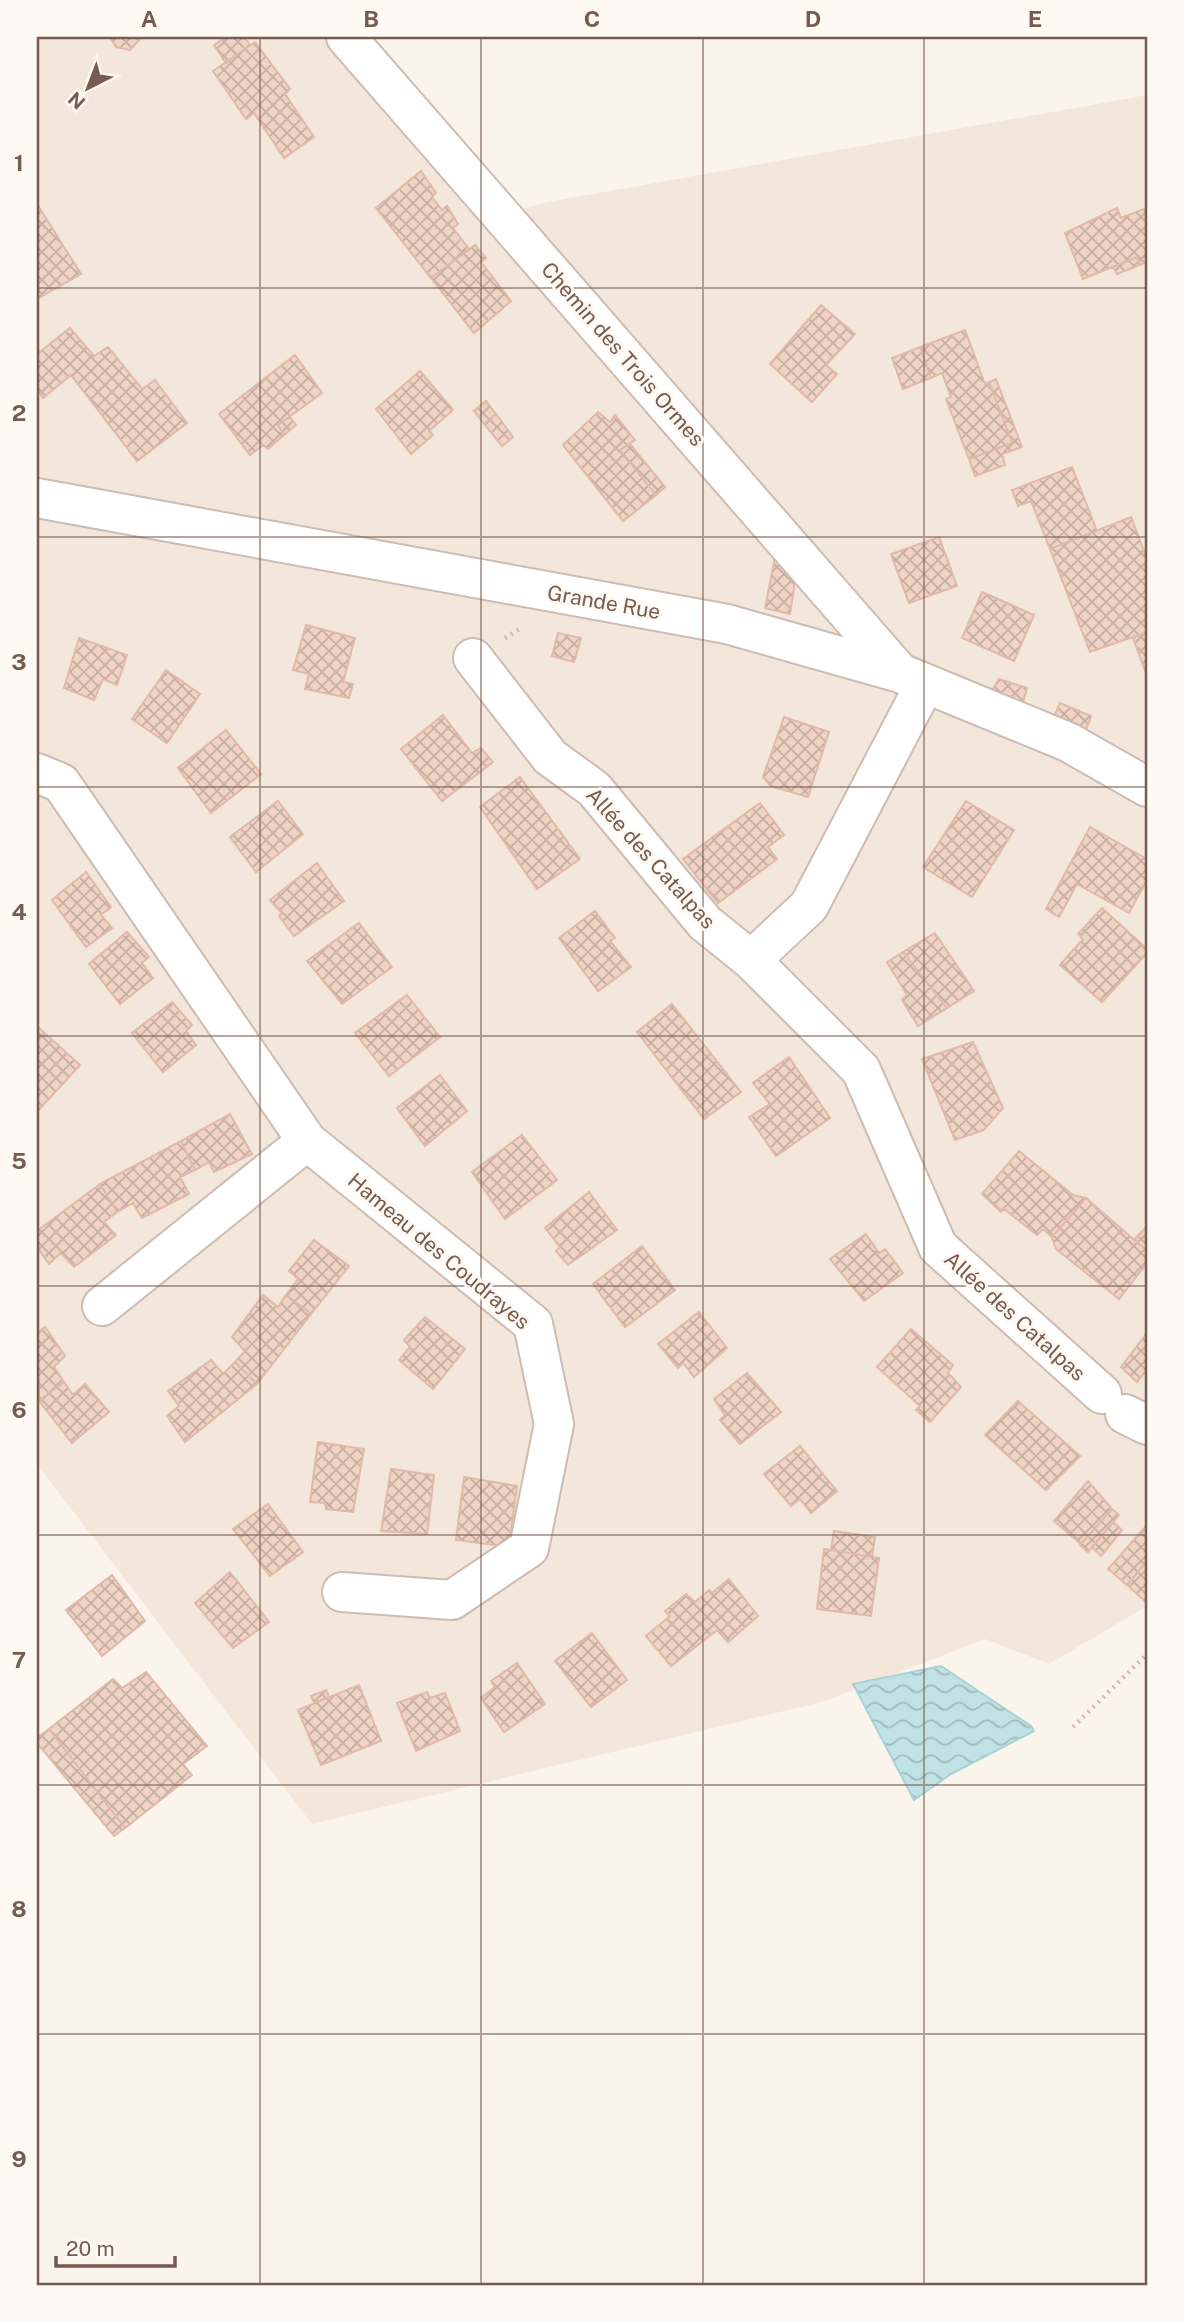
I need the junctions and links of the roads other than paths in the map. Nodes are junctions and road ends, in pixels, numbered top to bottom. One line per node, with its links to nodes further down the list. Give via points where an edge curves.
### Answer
1 (346, 37): 4 (street, Chemin des Trois Ormes)
2 (37, 498): 4 (street, Grande Rue, via 727,624)
3 (472, 658): 7 (street, Allée des Catalpas, via 550,757 594,789 705,923)
4 (912, 679): 6 (street, Grande Rue, via 1068,742); 7 (street, via 906,715 809,906)
5 (37, 773): 8 (street, Hameau des Coudrayes, via 61,783)
6 (1147, 787)
7 (751, 960): 10 (street, Allée des Catalpas, via 861,1070 939,1247)
8 (307, 1141): 9 (street); 11 (street, Hameau des Coudrayes, via 533,1324 554,1424 529,1548 452,1600)
9 (102, 1306)
10 (1125, 1411)
11 (342, 1592)

